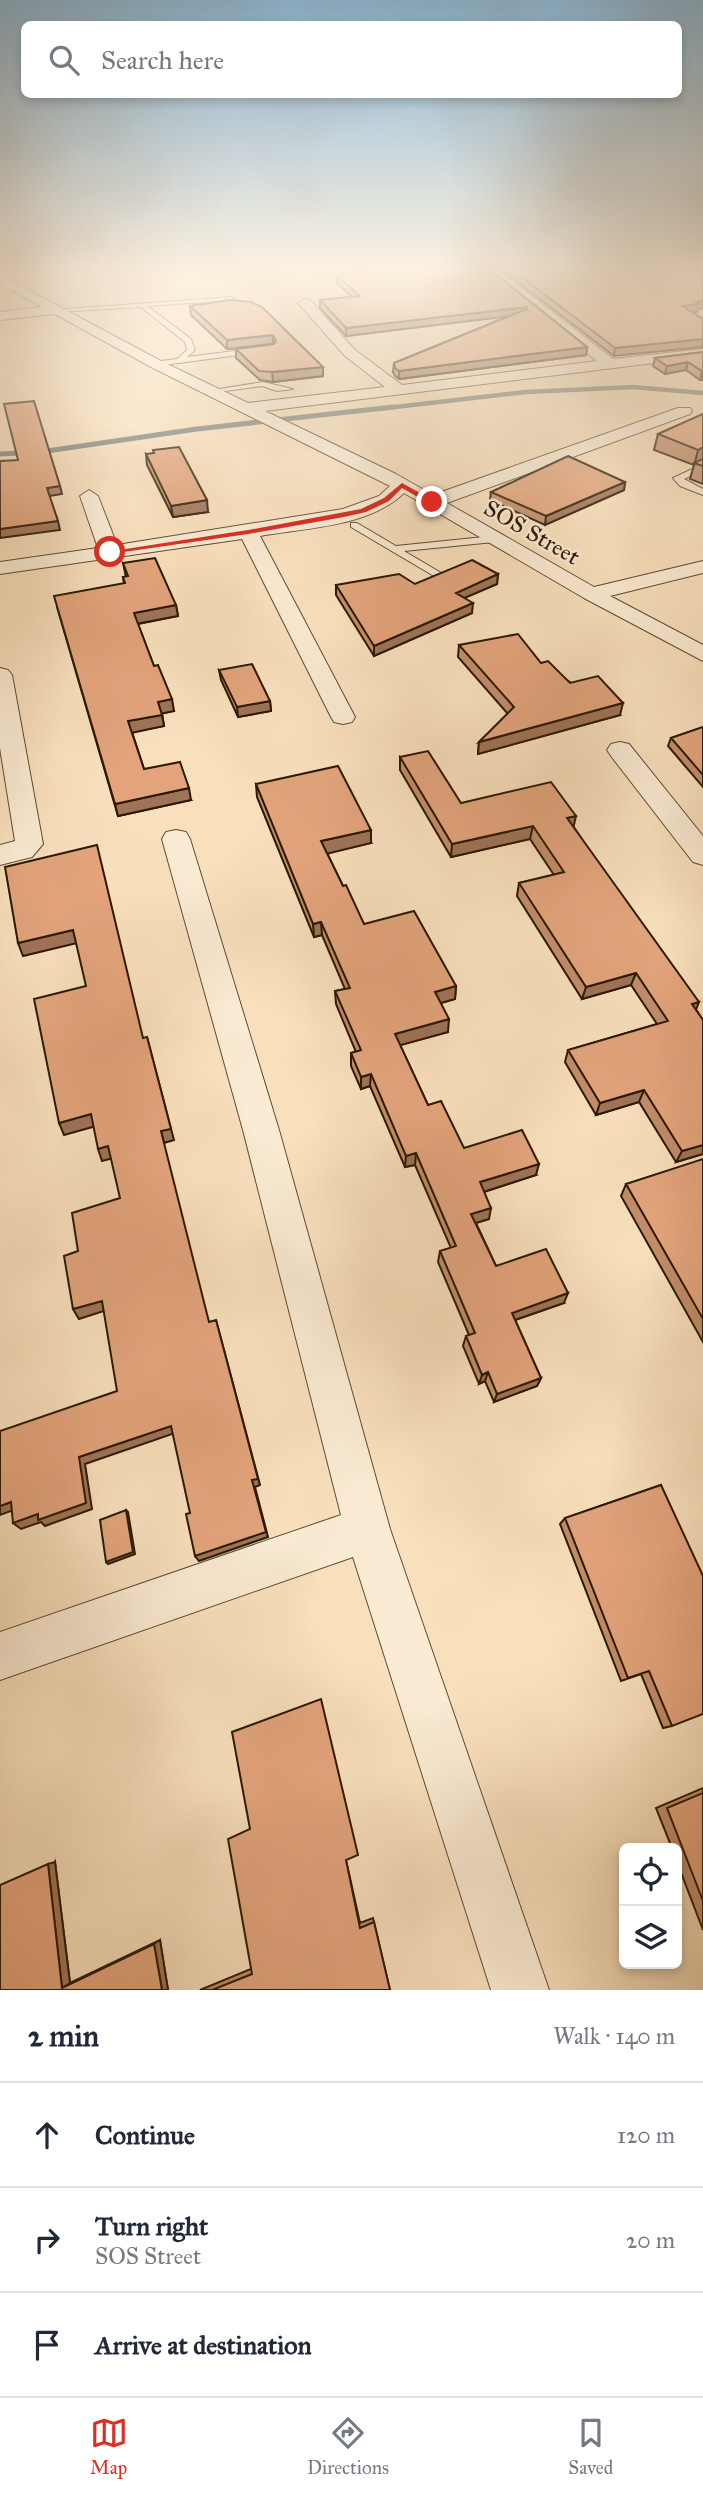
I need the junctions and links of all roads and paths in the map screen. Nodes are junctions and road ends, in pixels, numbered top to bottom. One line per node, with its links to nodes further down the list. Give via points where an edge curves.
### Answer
1 (152, 362): 6 (street, SOS Street)
2 (169, 362): 6 (lane)
3 (361, 362): 9 (street)
4 (607, 362): 7 (street)
5 (635, 362): 7 (street)
6 (156, 364): 10 (street, SOS Street)
7 (611, 365): 9 (street)
8 (289, 389): 10 (lane, via 263,384)
9 (399, 390): 11 (street)
10 (211, 391): 11 (street, SOS Street)
11 (245, 408): 14 (street, SOS Street)
12 (684, 411): 17 (street)
13 (703, 467): 15 (lane, via 678,478)
14 (402, 485): 17 (street, SOS Street); 19 (street, via 386,500 363,510)
15 (703, 492)
16 (89, 496): 22 (street)
17 (432, 502): 20 (street, SOS Street)
18 (354, 525): 21 (lane)
19 (248, 532): 22 (street); 29 (street)
20 (494, 539): 21 (lane); 26 (street, SOS Street)
21 (394, 549): 25 (lane)
22 (110, 552): 24 (street)
23 (703, 567): 26 (street)
24 (0, 568)
25 (439, 576)
26 (591, 594): 27 (street, SOS Street)
27 (703, 654)
28 (0, 676): 32 (street, via 29,844)
29 (343, 717)
30 (620, 750): 33 (street)
31 (176, 839): 34 (street, via 261,1130)
32 (0, 855)
33 (703, 855)
34 (368, 1529): 35 (street); 36 (street)
35 (0, 1656)
36 (520, 1990)

